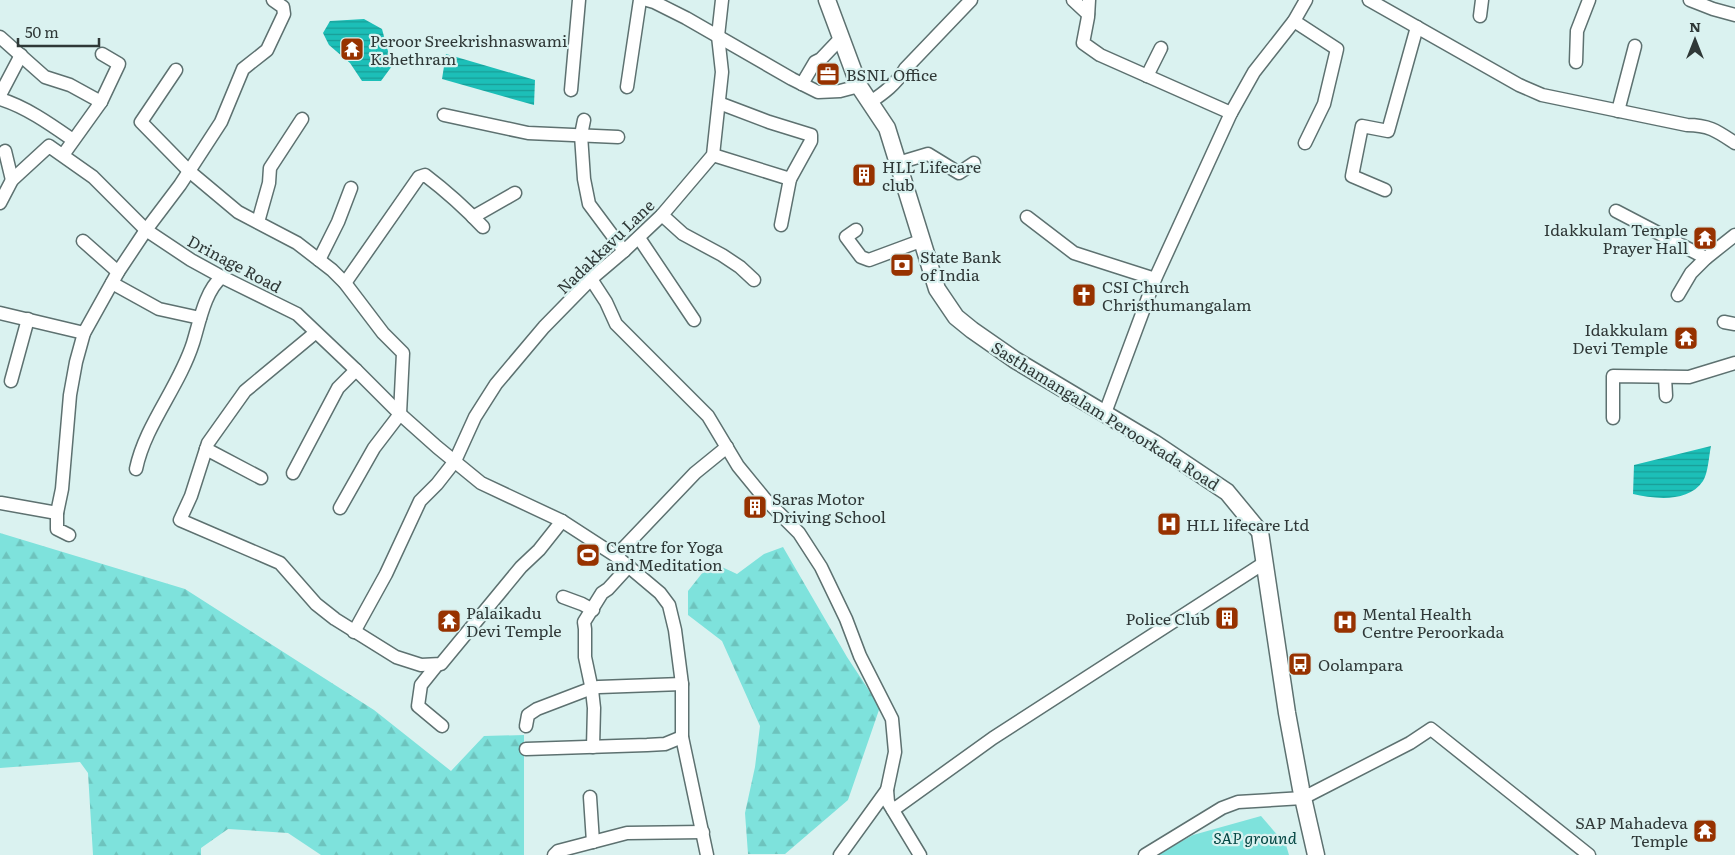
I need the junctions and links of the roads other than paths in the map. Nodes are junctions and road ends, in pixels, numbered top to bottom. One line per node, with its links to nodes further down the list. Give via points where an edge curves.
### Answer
1 (273, 0): 53 (street, via 283,7 284,14 267,50 243,69 220,122)
2 (579, 0): 33 (street)
3 (640, 0): 32 (street)
4 (651, 0): 20 (street)
5 (722, 0): 20 (street)
6 (827, 0): 22 (street, Sasthamangalam Peroorkada Road)
7 (971, 0): 37 (street, via 899,79)
8 (1073, 0): 15 (street)
9 (1089, 0): 15 (street)
10 (1306, 0): 18 (street)
11 (1369, 0): 19 (street)
12 (1482, 0): 17 (street)
13 (1589, 0): 27 (street, via 1577,31)
14 (1690, 0): 16 (street)
15 (1088, 14): 29 (street, via 1083,43 1100,55)
16 (1735, 15)
17 (1480, 16)
18 (1294, 21): 39 (street, via 1254,72); 46 (street, via 1337,49 1324,104)
19 (1417, 28): 38 (street, via 1542,96); 57 (street, via 1388,131 1362,126 1352,176)
20 (718, 36): 30 (street); 36 (street, via 722,72)
21 (0, 37): 26 (street)
22 (841, 38): 30 (street, via 815,62); 31 (street, Sasthamangalam Peroorkada Road)
23 (1635, 46): 38 (street)
24 (1161, 48): 29 (street)
25 (102, 54): 35 (street, via 120,64)
26 (21, 55): 34 (street); 35 (street, via 45,77 70,85)
27 (1576, 62)
28 (176, 70): 53 (street, via 141,122)
29 (1147, 76): 39 (street)
30 (802, 84): 31 (street, via 818,92)
31 (859, 86): 37 (street, Sasthamangalam Peroorkada Road)
32 (627, 87)
33 (571, 90)
34 (0, 97): 45 (street, via 48,122)
35 (101, 102): 45 (street)
36 (720, 103): 50 (street); 54 (street, via 811,135 811,141)
37 (870, 103): 51 (street, Sasthamangalam Peroorkada Road, via 887,128)
38 (1618, 111): 47 (street, via 1702,125)
39 (1231, 113): 79 (street)
40 (444, 115): 43 (street, via 528,133)
41 (302, 119): 64 (street, via 270,168)
42 (584, 120): 43 (street)
43 (581, 134): 44 (street); 73 (street, via 589,204)
44 (618, 137)
45 (73, 140): 49 (street)
46 (1305, 143)
47 (1735, 143)
48 (5, 151): 55 (street)
49 (63, 155): 55 (street, Drinage Road, via 49,146); 67 (street, Drinage Road, via 93,177)
50 (713, 155): 54 (street); 61 (street, Nadakkavu Lane)
51 (898, 163): 52 (street, via 928,154 959,173); 71 (street, Sasthamangalam Peroorkada Road)
52 (974, 163)
53 (189, 171): 64 (street, via 238,212); 67 (street)
54 (790, 179): 65 (street)
55 (12, 180): 59 (street)
56 (351, 188): 75 (street)
57 (1385, 190)
58 (515, 193): 62 (street)
59 (0, 203)
60 (1616, 211): 74 (street)
61 (662, 215): 70 (street, Nadakkavu Lane); 80 (street, via 683,234 722,255)
62 (473, 217): 66 (street); 81 (street, via 432,180 425,175 419,177)
63 (1027, 217): 79 (street, via 1074,253)
64 (258, 222): 75 (street, via 297,243)
65 (781, 225)
66 (484, 227)
67 (146, 230): 76 (street); 77 (street, Drinage Road)
68 (856, 230): 71 (street, via 846,237 861,257 868,260)
69 (1735, 235): 74 (street)
70 (639, 238): 73 (street, Nadakkavu Lane); 86 (street)
71 (923, 240): 94 (street, Sasthamangalam Peroorkada Road, via 937,289 956,317 1015,360)
72 (83, 241): 76 (street)
73 (624, 251): 78 (street, Nadakkavu Lane)
74 (1706, 258): 82 (street, via 1691,273)
75 (319, 260): 81 (street)
76 (115, 277): 84 (street, via 159,309); 87 (street)
77 (222, 277): 84 (street, via 216,282); 88 (street, Drinage Road, via 297,314)
78 (591, 279): 97 (street, via 616,324 708,416); 99 (street, Nadakkavu Lane, via 544,327 496,384 475,417)
79 (1154, 279): 94 (street)
80 (754, 280)
81 (345, 283): 95 (street, via 383,334 403,353)
82 (1678, 296)
83 (0, 313): 85 (street)
84 (200, 318): 100 (street, via 180,376 139,453)
85 (28, 319): 87 (street); 92 (street)
86 (694, 320)
87 (84, 333): 105 (street, via 70,395)
88 (315, 333): 90 (street, Drinage Road); 98 (street, via 246,391)
89 (1735, 363): 91 (street, via 1689,377)
90 (356, 370): 95 (street, Drinage Road); 101 (street, via 338,388)
91 (1665, 377): 93 (street); 96 (street, via 1613,376)
92 (11, 381)
93 (1666, 396)
94 (1105, 413): 109 (street, Sasthamangalam Peroorkada Road, via 1228,492 1260,532)
95 (400, 414): 99 (street, Drinage Road); 104 (street, via 374,448)
96 (1613, 418)
97 (727, 446): 108 (street, via 695,473); 122 (street, via 738,466 765,499 799,533 821,567 846,619 860,656 892,719 894,752)
98 (206, 449): 102 (street); 113 (street, via 180,520 280,563 316,604)
99 (455, 461): 106 (street, Drinage Road, via 481,483); 113 (street, Nadakkavu Lane, via 420,501)
100 (136, 469)
101 (293, 473)
102 (261, 478)
103 (1, 502): 105 (street)
104 (340, 508)
105 (57, 513): 107 (street, via 57,529)
106 (562, 521): 108 (street, Drinage Road); 114 (street)
107 (69, 536)
108 (616, 556): 110 (street, Drinage Road)
109 (1264, 563): 124 (street, Sasthamangalam Peroorkada Road); 125 (street, via 992,738)
110 (629, 566): 112 (street, via 602,593); 115 (street, Drinage Road, via 660,593 669,606)
111 (563, 597): 112 (street)
112 (593, 610): 116 (street, via 584,622 584,657)
113 (354, 632): 114 (street, via 396,657 421,665)
114 (437, 665): 117 (street, via 421,684 418,706)
115 (682, 684): 116 (street); 119 (street, Drinage Road)
116 (592, 688): 118 (street, via 537,709 528,715); 120 (street)
117 (442, 726)
118 (526, 726)
119 (682, 737): 120 (street, via 665,744); 126 (street, Drinage Road)
120 (593, 747): 121 (street)
121 (526, 749)
122 (887, 790): 125 (street, via 888,802); 131 (street)
123 (590, 797): 127 (street)
124 (1303, 798): 128 (street, via 1431,729); 133 (street, via 1238,802 1222,808); 134 (street, Sasthamangalam Peroorkada Road)
125 (894, 810): 132 (street)
126 (703, 832): 127 (street, via 627,833); 130 (street, Drinage Road)
127 (593, 842): 129 (street, via 558,851)
128 (1584, 853)
129 (554, 855)
130 (706, 855)
131 (840, 855)
132 (920, 855)
133 (1145, 855)
134 (1316, 855)

